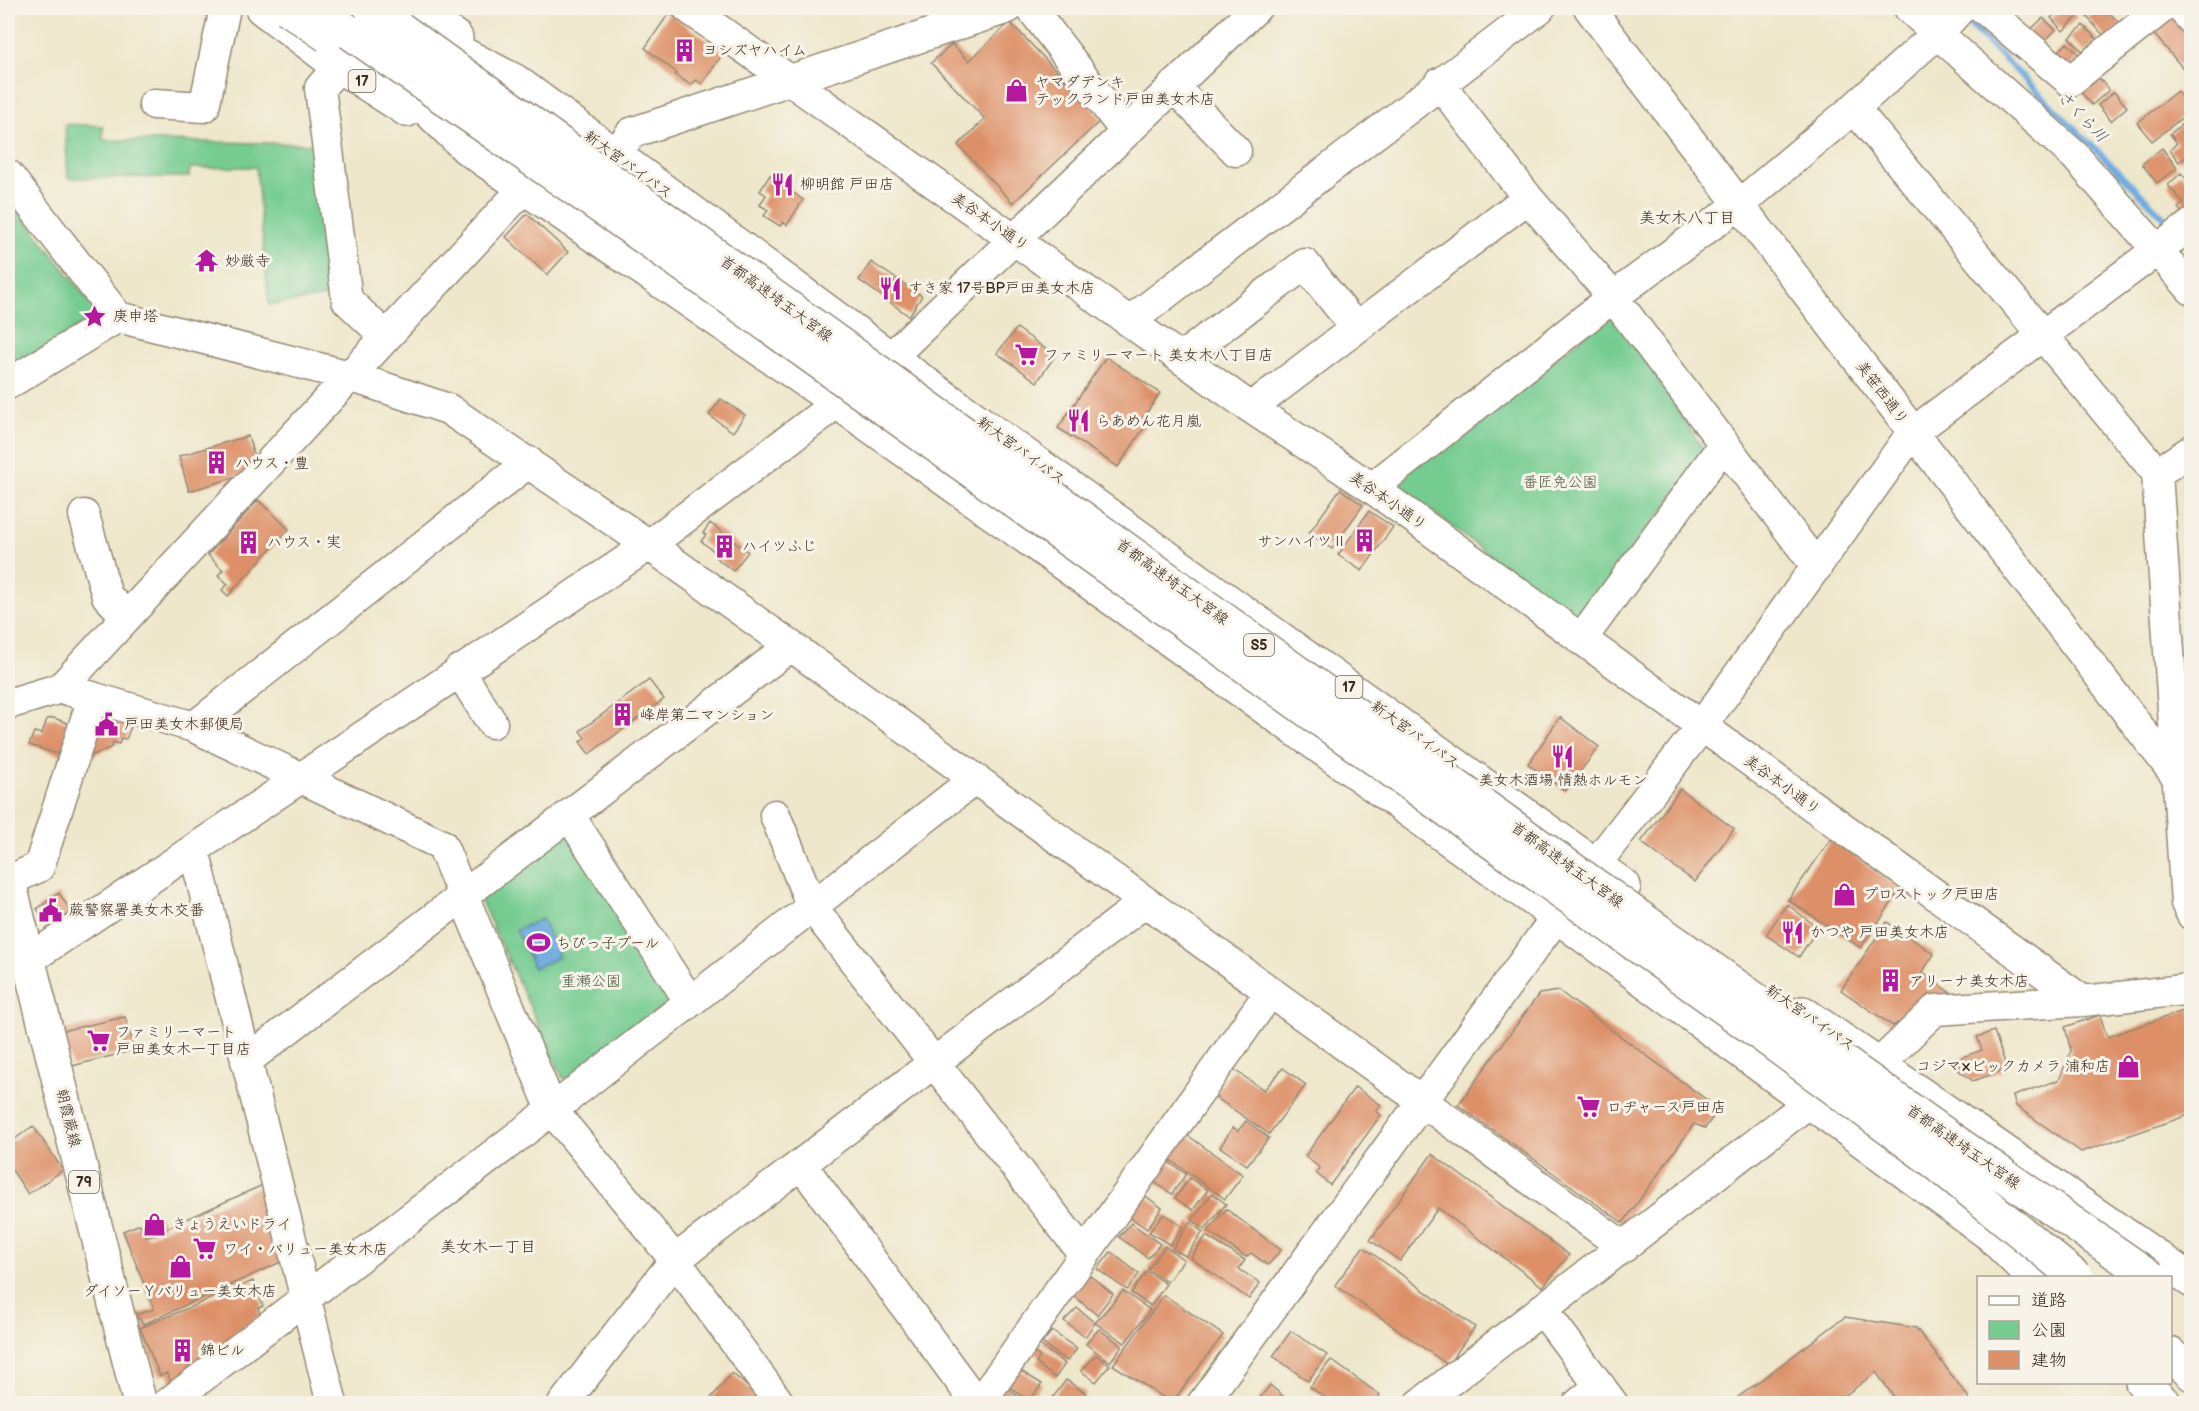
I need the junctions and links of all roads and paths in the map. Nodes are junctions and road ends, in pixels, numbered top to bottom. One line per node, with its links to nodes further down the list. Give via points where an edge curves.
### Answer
1 (225, 8): 27 (street, via 204,106)
2 (262, 8): 22 (main road, 17)
3 (287, 8): 37 (main road, bridge, via 503,160)
4 (315, 8): 37 (main road, 首都高速埼玉大宮線 / S5, bridge)
5 (322, 8): 30 (main road, 17)
6 (372, 8): 24 (main road, 新大宮バイパス / 17); 37 (main road, 首都高速埼玉大宮線 / S5, bridge)
7 (394, 8): 37 (main road, bridge, via 541,112)
8 (414, 8): 24 (main road, 17)
9 (688, 8): 23 (street, 美谷本小通り)
10 (1008, 8): 19 (street)
11 (1031, 8): 29 (street)
12 (1256, 8): 26 (street)
13 (1540, 8): 25 (street)
14 (1588, 8): 36 (street, 美笹西通り)
15 (1909, 8): 21 (street)
16 (1983, 8): 17 (street, via 2070,81)
17 (2162, 8)
18 (2182, 8): 20 (street)
19 (939, 19): 23 (street)
20 (2192, 20)
21 (1948, 22): 28 (street); 38 (street, via 2075,156)
22 (339, 66): 30 (main road, 17); 46 (street, via 320,88 347,300)
23 (791, 80): 32 (street, via 631,133); 39 (street, 美谷本小通り)
24 (515, 81): 32 (main road, 新大宮バイパス / 17)
25 (1439, 83): 35 (street); 43 (street)
26 (1173, 86): 29 (street); 31 (street)
27 (154, 104)
28 (1854, 108): 36 (street); 45 (street)
29 (1125, 131): 39 (street)
30 (467, 148): 34 (main road, 17)
31 (1236, 151)
32 (616, 155): 47 (main road, 新大宮バイパス / 17)
33 (8, 175): 42 (street)
34 (524, 188): 46 (street); 51 (main road, 17)
35 (1528, 198): 41 (street); 44 (street)
36 (1740, 204): 41 (street); 53 (street, 美笹西通り)
37 (657, 230): 101 (main road, 首都高速埼玉大宮線 / S5, bridge, via 1936,1163); 102 (main road, 首都高速埼玉大宮線 / S5, bridge)
38 (2177, 235): 40 (street); 45 (street)
39 (1012, 238): 43 (street, 美谷本小通り); 47 (street)
40 (2192, 290)
41 (1613, 297): 54 (street); 58 (street)
42 (118, 316): 49 (street); 50 (street)
43 (1130, 321): 48 (street, 美谷本小通り)
44 (1356, 328): 48 (street, via 1305,264); 52 (street)
45 (2043, 336): 53 (street); 57 (street)
46 (386, 338): 49 (street)
47 (890, 358): 51 (street); 78 (main road, 新大宮バイパス / 17)
48 (1181, 358): 52 (street, 美谷本小通り)
49 (350, 376): 56 (street, via 448,409); 62 (street)
50 (8, 384)
51 (837, 402): 60 (street); 84 (main road, 17)
52 (1251, 408): 58 (street, 美谷本小通り)
53 (1912, 433): 61 (street); 72 (street, 美笹西通り)
54 (1724, 444): 61 (street); 63 (street)
55 (2192, 450): 57 (street)
56 (529, 462): 60 (street); 70 (street)
57 (2157, 473): 72 (street)
58 (1372, 488): 63 (street, 美谷本小通り)
59 (84, 514): 62 (street, via 107,596)
60 (648, 545): 64 (street); 65 (street)
61 (1817, 567): 71 (street)
62 (127, 617): 66 (street)
63 (1581, 640): 71 (street, 美谷本小通り)
64 (791, 646): 74 (street); 75 (street)
65 (459, 670): 69 (street); 73 (street)
66 (62, 687): 67 (street); 68 (street)
67 (93, 697): 70 (street); 79 (street, via 39,867)
68 (8, 704)
69 (492, 723)
70 (194, 727): 73 (street)
71 (1701, 727): 78 (street); 88 (street, 美谷本小通り)
72 (2177, 777): 83 (street, via 2186,903)
73 (298, 778): 77 (street); 80 (street, via 442,845)
74 (975, 779): 81 (street); 82 (street)
75 (569, 815): 80 (street); 89 (street)
76 (775, 815): 82 (street)
77 (194, 850): 85 (street); 90 (street)
78 (1595, 865): 92 (main road, 新大宮バイパス / 17)
79 (8, 880): 85 (main road, 朝霞蕨線)
80 (463, 896): 90 (street); 95 (street)
81 (1145, 902): 87 (street); 91 (street)
82 (812, 907): 89 (street); 91 (street)
83 (2192, 915)
84 (1557, 916): 93 (street); 94 (main road, 17)
85 (17, 967): 115 (main road, 朝霞蕨線 / 79)
86 (2192, 989): 88 (street)
87 (1270, 992): 93 (street); 98 (street)
88 (2083, 1001): 92 (street, via 1935,1010)
89 (690, 1002): 95 (street)
90 (246, 1061): 105 (street)
91 (935, 1062): 96 (street); 98 (street)
92 (1877, 1066): 103 (main road, 新大宮バイパス / 17)
93 (1420, 1100): 97 (street); 120 (street)
94 (1811, 1101): 97 (street); 100 (main road, 17, via 1991,1235)
95 (552, 1110): 99 (street); 105 (street)
96 (801, 1164): 99 (street); 119 (street)
97 (1624, 1247): 107 (street)
98 (1084, 1254): 119 (street)
99 (675, 1260): 114 (street); 118 (street)
100 (2032, 1276)
101 (2075, 1276)
102 (2149, 1276)
103 (2192, 1281)
104 (2172, 1291): 106 (main road)
105 (305, 1296): 116 (street); 117 (street)
106 (2192, 1305)
107 (1542, 1309): 113 (street); 121 (street)
108 (2172, 1354): 110 (main road)
109 (2172, 1355): 111 (main road)
110 (2192, 1369)
111 (2192, 1374)
112 (2143, 1384): 122 (main road)
113 (1597, 1398)
114 (776, 1402)
115 (140, 1404)
116 (166, 1404)
117 (332, 1404)
118 (563, 1404)
119 (978, 1404)
120 (1202, 1404)
121 (1420, 1404)
122 (2165, 1404)

